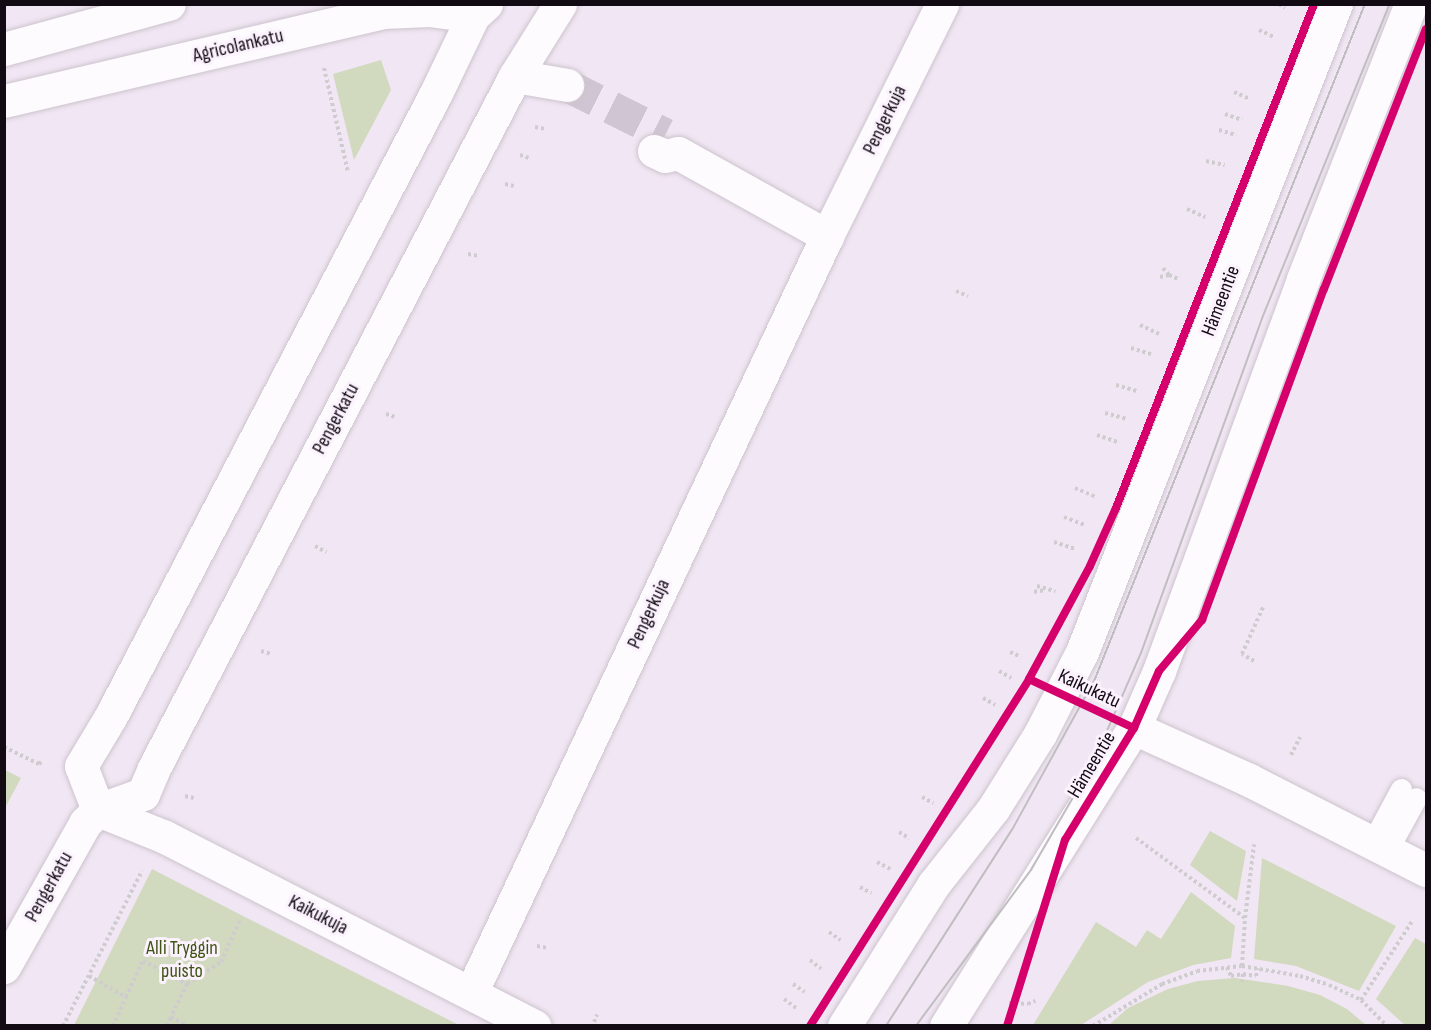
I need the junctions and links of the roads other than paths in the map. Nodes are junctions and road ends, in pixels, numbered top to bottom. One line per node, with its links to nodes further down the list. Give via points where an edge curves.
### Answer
1 (169, 4): 7 (street)
2 (560, 4): 8 (street, Pengerkatu)
3 (942, 4): 12 (street, Pengerkuja)
4 (1336, 4): 21 (street, Hämeentie, via 1077,663 1040,735 993,809 933,885)
5 (1411, 4): 13 (street, Hämeentie)
6 (480, 10): 10 (street, Agricolankatu, via 382,12); 15 (street, via 81,766)
7 (4, 49)
8 (515, 76): 9 (street); 15 (street, Pengerkatu, via 143,794)
9 (563, 94)
10 (4, 101)
11 (666, 146): 12 (street)
12 (827, 236): 19 (street, Pengerkuja)
13 (1134, 728): 16 (street, Kaikukatu); 22 (street, Hämeentie)
14 (1408, 794): 16 (lane)
15 (98, 810): 18 (street, Pengerkatu, via 68,851); 19 (street, Kaikukuja, via 165,837)
16 (1380, 845): 17 (street, Kaikukatu)
17 (1426, 870)
18 (4, 966)
19 (471, 993): 20 (street, Kaikukuja)
20 (536, 1026)
21 (844, 1026)
22 (946, 1026)

